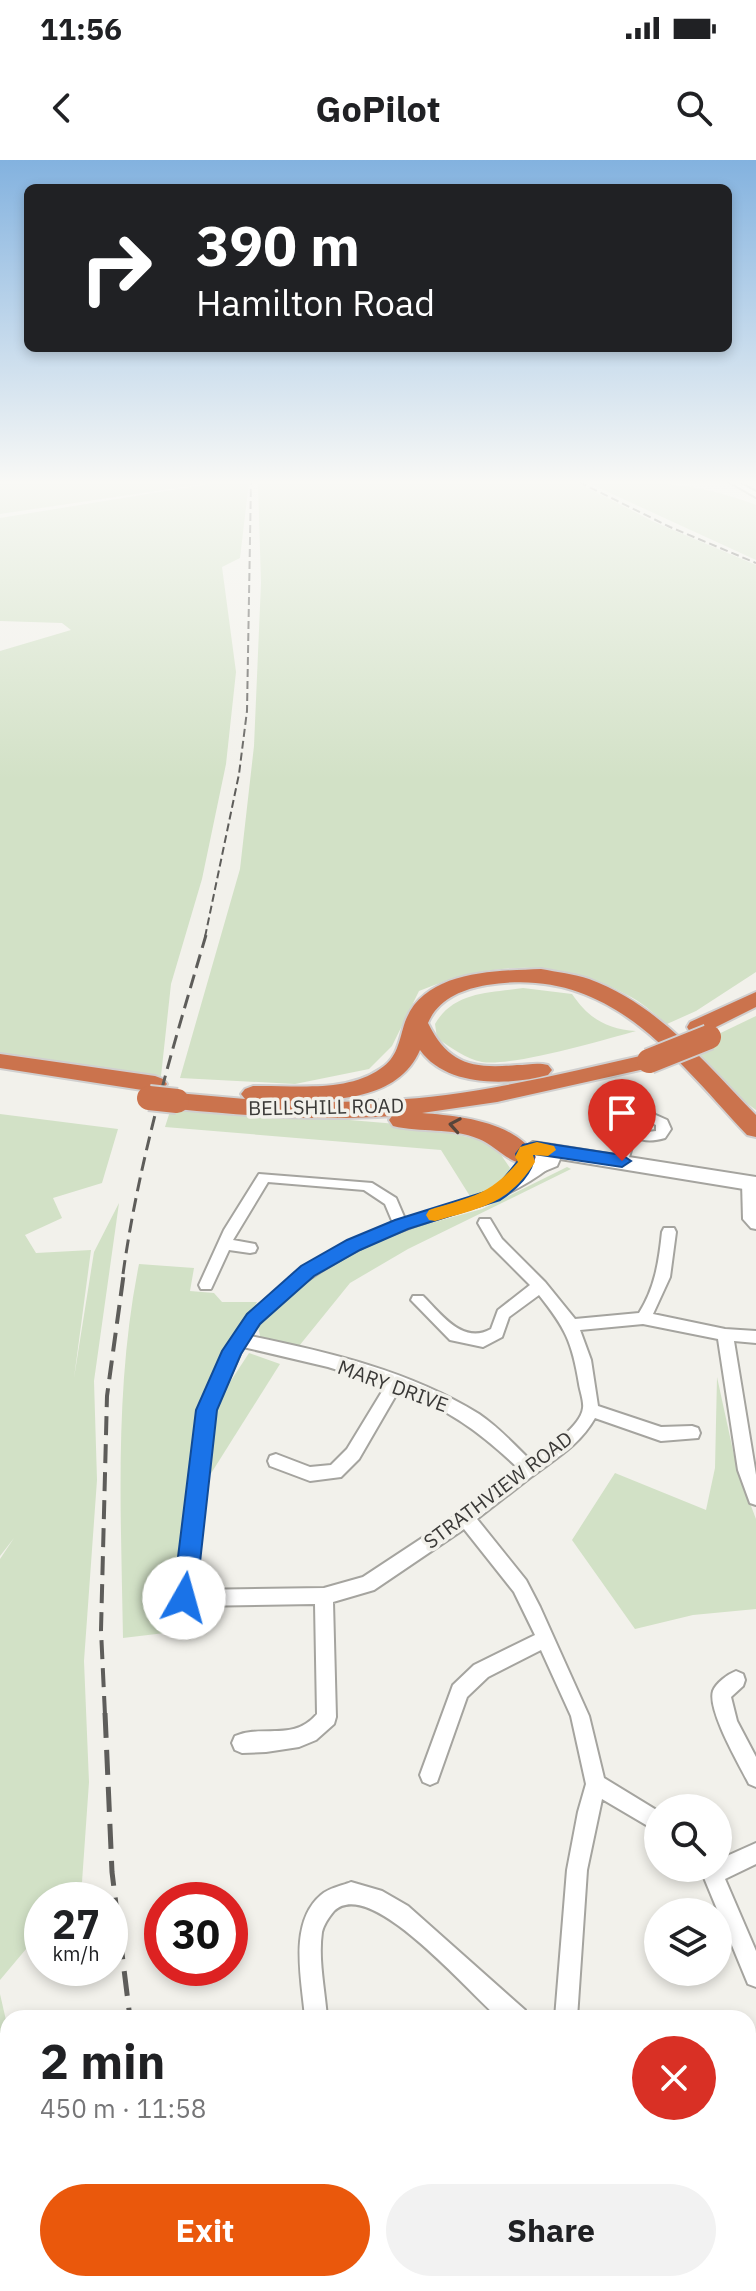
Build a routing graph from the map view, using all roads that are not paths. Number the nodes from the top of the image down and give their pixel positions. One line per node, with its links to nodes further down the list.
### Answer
1 (756, 999): 4 (highway)
2 (756, 1014): 4 (highway)
3 (416, 1021): 7 (highway); 10 (highway); 11 (highway)
4 (704, 1032): 5 (highway, bridge)
5 (645, 1055): 7 (highway, BELLSHILL ROAD); 10 (highway, BELLSHILL ROAD)
6 (0, 1061): 9 (highway, BELLSHILL ROAD)
7 (602, 1061): 10 (highway, BELLSHILL ROAD)
8 (0, 1075): 9 (highway, BELLSHILL ROAD)
9 (152, 1091): 10 (highway, BELLSHILL ROAD, bridge)
10 (244, 1101): 13 (highway, one-way to 10)
11 (751, 1122)
12 (634, 1130): 14 (street)
13 (537, 1159): 14 (main road); 18 (street)
14 (622, 1161): 15 (main road)
15 (752, 1183): 17 (street)
16 (485, 1223): 23 (street)
17 (756, 1224)
18 (401, 1225): 20 (street); 29 (street)
19 (669, 1232): 25 (street)
20 (226, 1244): 21 (street); 22 (street)
21 (250, 1248)
22 (206, 1285)
23 (540, 1286): 24 (street); 26 (street)
24 (418, 1300)
25 (643, 1318): 26 (street); 27 (street)
26 (571, 1325): 31 (street)
27 (725, 1335): 28 (street); 35 (street)
28 (756, 1337)
29 (238, 1340): 30 (street, MARY DRIVE); 39 (street)
30 (395, 1383): 33 (street); 34 (street, MARY DRIVE)
31 (591, 1410): 32 (street); 34 (street, STRATHVIEW ROAD)
32 (692, 1433)
33 (276, 1461)
34 (529, 1469): 37 (street, STRATHVIEW ROAD)
35 (751, 1469): 36 (street)
36 (756, 1498)
37 (466, 1518): 38 (street, STRATHVIEW ROAD); 41 (street)
38 (324, 1596): 39 (street, STRATHVIEW ROAD); 43 (street)
39 (184, 1598): 40 (street)
40 (181, 1628)
41 (544, 1639): 44 (street); 46 (street)
42 (736, 1680): 45 (street)
43 (242, 1743)
44 (430, 1775)
45 (756, 1777)
46 (596, 1784): 47 (street); 54 (street)
47 (644, 1813)
48 (756, 1853): 49 (street)
49 (732, 1862)
50 (717, 1882): 51 (street)
51 (756, 1976)
52 (316, 2010): 53 (street)
53 (499, 2010)
54 (567, 2010)

